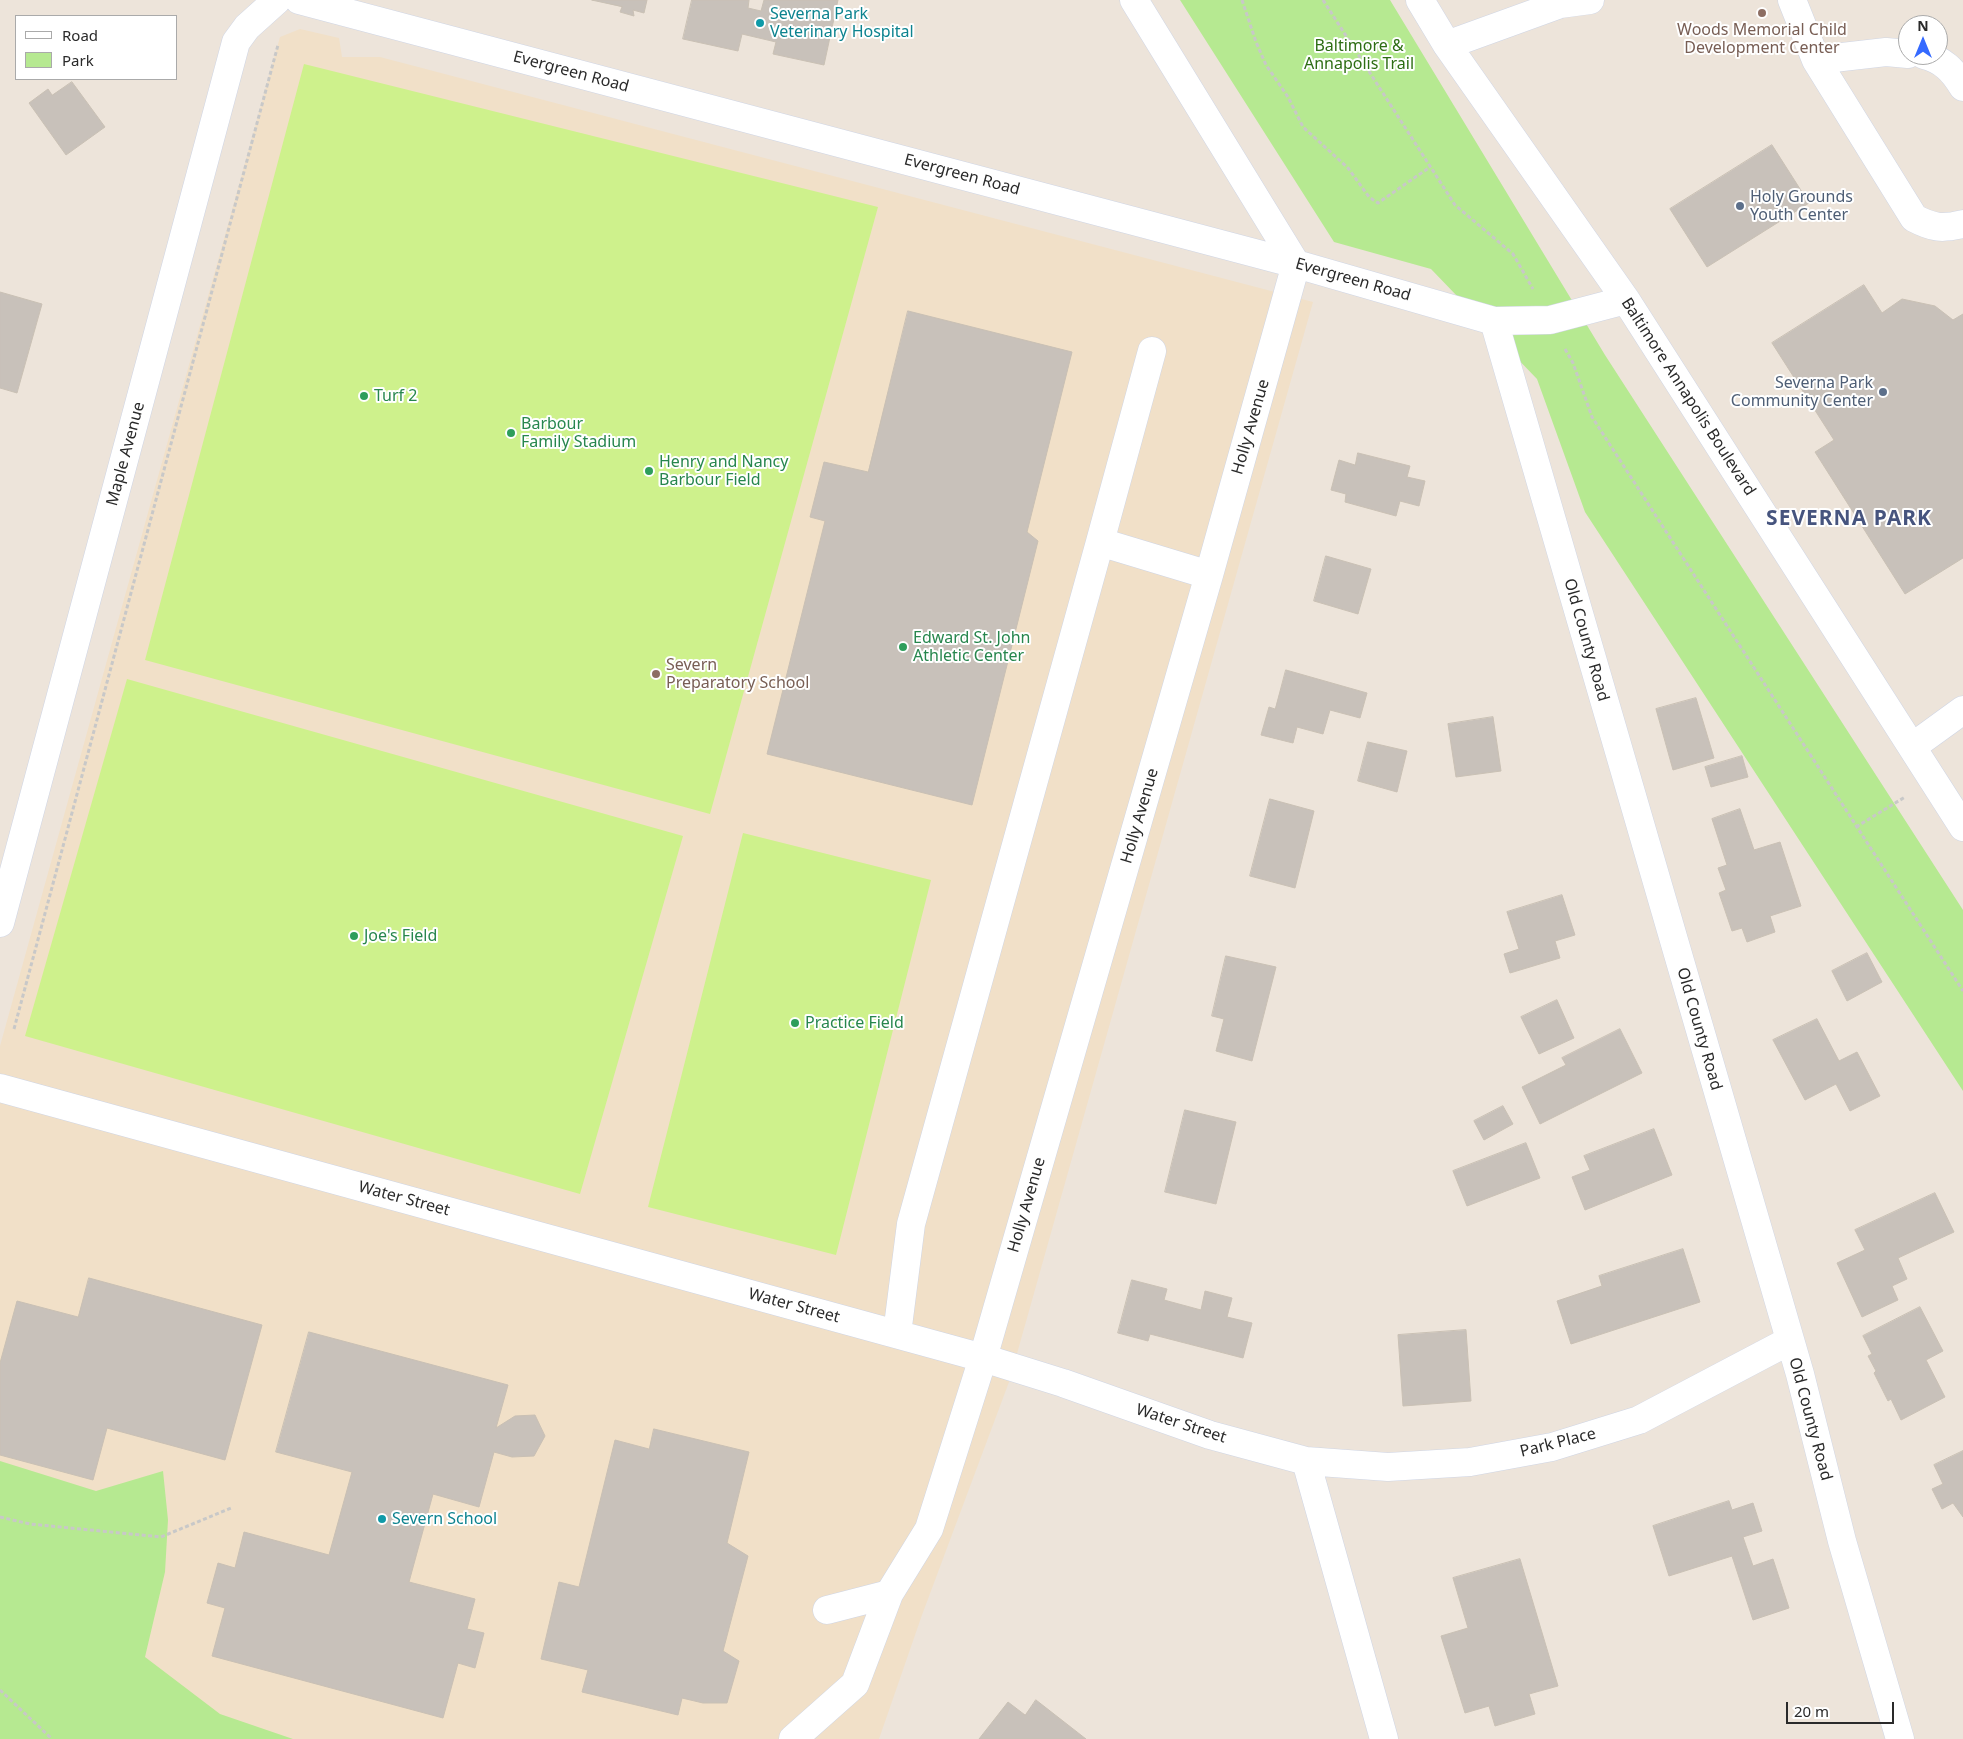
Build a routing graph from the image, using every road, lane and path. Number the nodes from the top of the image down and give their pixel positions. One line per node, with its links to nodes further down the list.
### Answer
1 (276, 0): 30 (street, Maple Avenue)
2 (299, 0): 17 (street, Evergreen Road)
3 (1134, 0): 17 (street)
4 (1242, 0): 15 (path)
5 (1324, 0): 15 (path)
6 (1420, 0): 10 (street, Baltimore Annapolis Boulevard)
7 (1590, 0): 10 (street)
8 (1792, 0): 12 (street)
9 (280, 37): 32 (path)
10 (1447, 45): 19 (street, Baltimore Annapolis Boulevard)
11 (1898, 53): 12 (street)
12 (1816, 60): 16 (street)
13 (1946, 65): 14 (street)
14 (1963, 87)
15 (1430, 167): 18 (path)
16 (1963, 224)
17 (1296, 264): 20 (street, Evergreen Road); 24 (street, Holly Avenue)
18 (1535, 292)
19 (1626, 300): 20 (street, Evergreen Road); 26 (street, Baltimore Annapolis Boulevard)
20 (1494, 321): 35 (street, Old County Road)
21 (1152, 351): 23 (street)
22 (1573, 363): 28 (path)
23 (1100, 542): 24 (street); 34 (street)
24 (1209, 575): 36 (street, Holly Avenue)
25 (1963, 710): 26 (street)
26 (1912, 747): 29 (street, Baltimore Annapolis Boulevard)
27 (1906, 797): 28 (path)
28 (1856, 827): 31 (path)
29 (1963, 827)
30 (0, 923)
31 (1963, 991)
32 (14, 1029)
33 (0, 1088): 34 (street, Water Street)
34 (897, 1334): 36 (street, Water Street)
35 (1789, 1341): 37 (street, Park Place); 46 (street, Old County Road)
36 (983, 1358): 37 (street, Water Street); 40 (street, Holly Avenue)
37 (1306, 1461): 45 (street)
38 (231, 1508): 39 (path)
39 (0, 1517)
40 (889, 1594): 41 (street); 44 (street, Holly Avenue)
41 (827, 1610)
42 (0, 1690): 43 (path)
43 (52, 1739)
44 (793, 1739)
45 (1384, 1739)
46 (1900, 1739)

